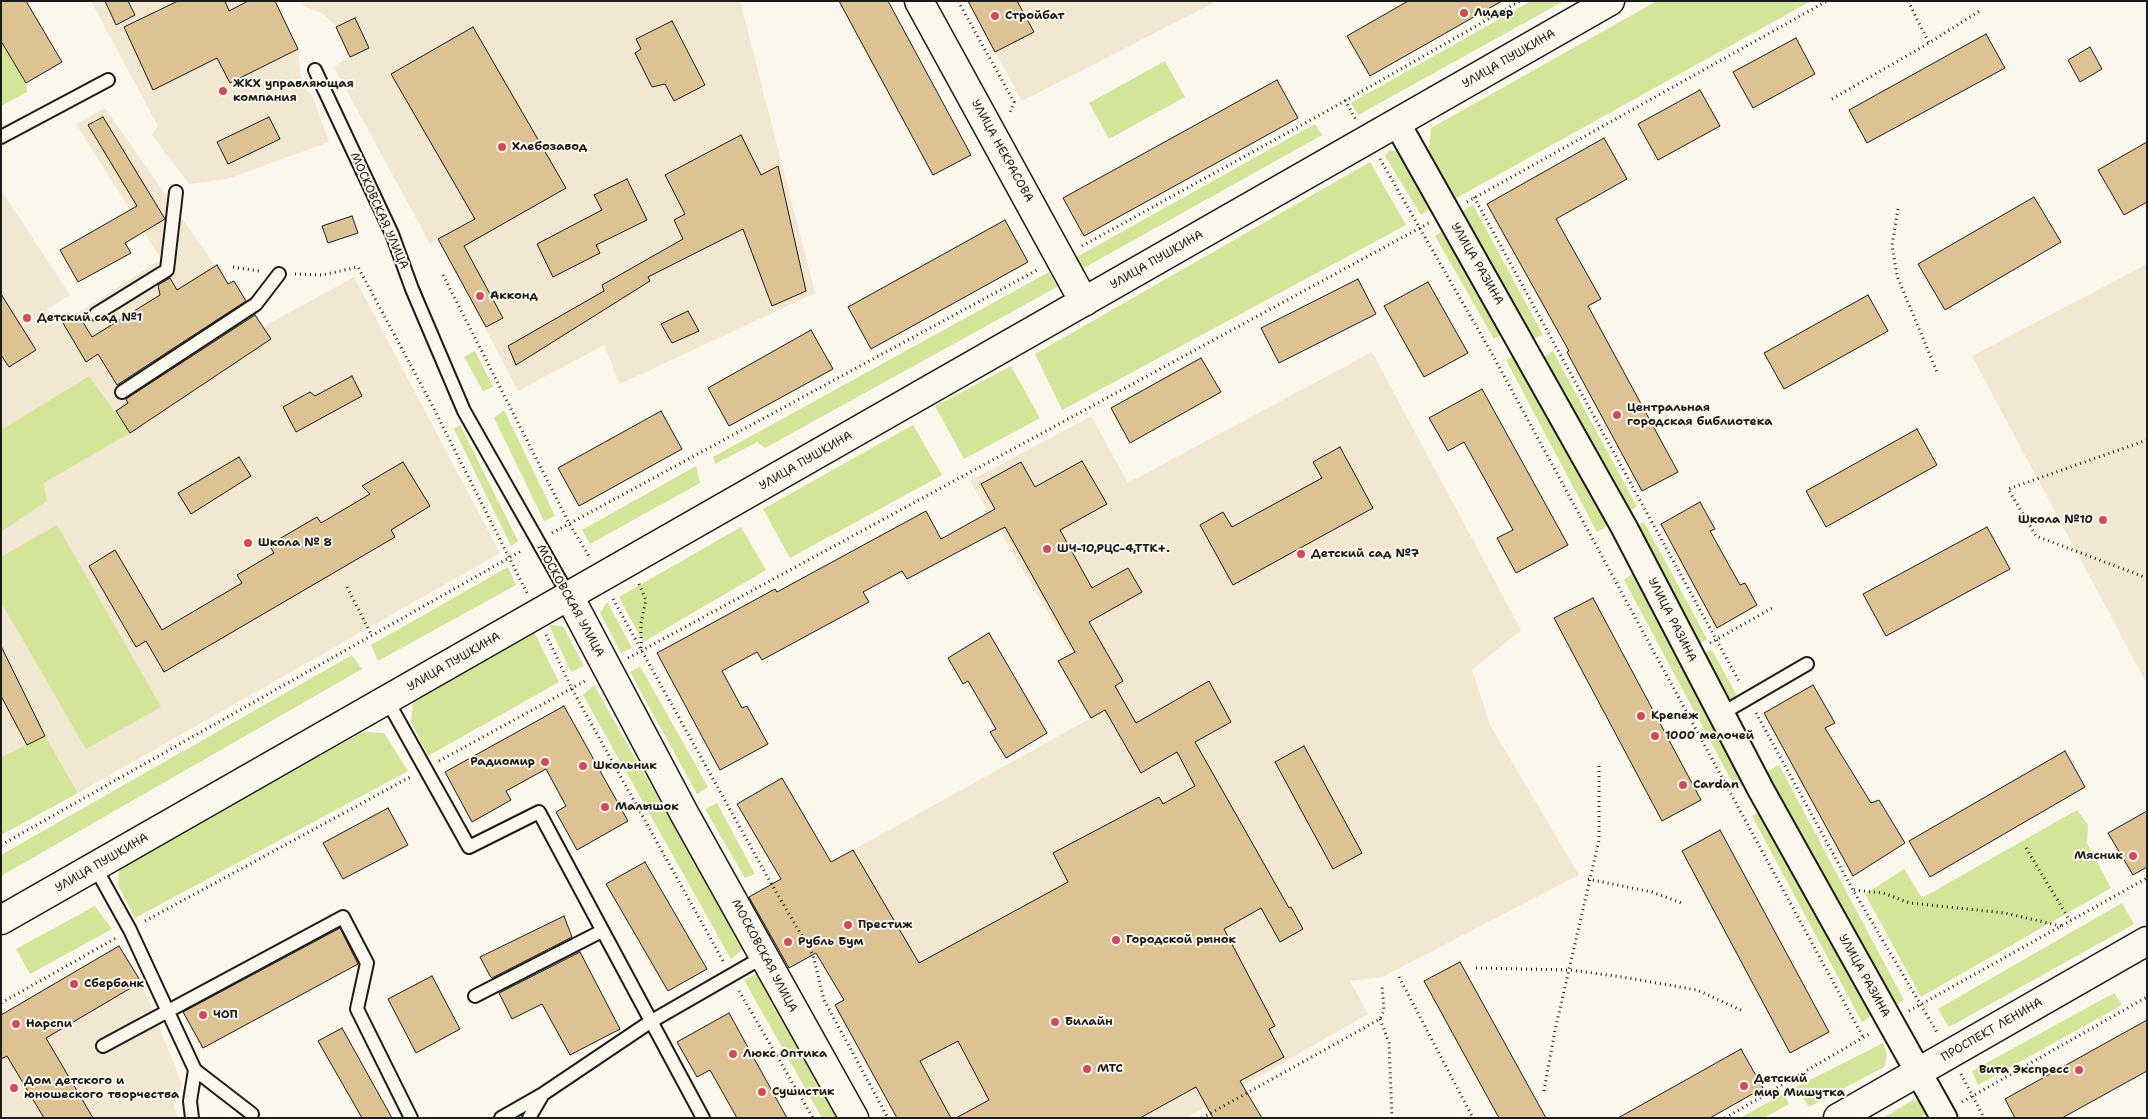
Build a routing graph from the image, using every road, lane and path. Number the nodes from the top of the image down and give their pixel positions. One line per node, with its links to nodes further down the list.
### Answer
1 (919, 1): 20 (main road, УЛИЦА НЕКРАСОВА)
2 (1520, 1): 11 (path)
3 (1610, 1): 12 (main road, УЛИЦА ПУШКИНА)
4 (1826, 1): 16 (path)
5 (1908, 1): 7 (path)
6 (1981, 10): 7 (path)
7 (1929, 42): 10 (path)
8 (315, 70): 30 (lane, МОСКОВСКАЯ УЛИЦА)
9 (108, 80): 13 (lane)
10 (1832, 98)
11 (1345, 100): 14 (path); 20 (path)
12 (1397, 123): 14 (main road, УЛИЦА ПУШКИНА); 18 (street, УЛИЦА РАЗИНА)
13 (1, 137)
14 (1368, 139): 19 (path); 24 (main road, УЛИЦА ПУШКИНА)
15 (176, 192): 25 (lane)
16 (1474, 197): 18 (path); 40 (path)
17 (1898, 209): 26 (path)
18 (1448, 214): 19 (path); 42 (street, УЛИЦА РАЗИНА)
19 (1421, 227): 41 (path); 79 (path)
20 (1060, 258): 24 (main road, УЛИЦА НЕКРАСОВА); 29 (path)
21 (358, 267): 31 (path)
22 (279, 274): 27 (lane)
23 (443, 275): 29 (path)
24 (1084, 302): 32 (main road, УЛИЦА ПУШКИНА)
25 (96, 314)
26 (1937, 372)
27 (122, 392)
28 (2147, 440): 34 (path)
29 (570, 525): 30 (path); 32 (path)
30 (537, 541): 31 (path); 36 (lane, МОСКОВСКАЯ УЛИЦА)
31 (510, 558): 38 (path); 39 (path)
32 (601, 577): 36 (main road, УЛИЦА ПУШКИНА); 41 (path)
33 (636, 577): 41 (path)
34 (2147, 578)
35 (346, 587): 39 (path)
36 (568, 596): 38 (main road, УЛИЦА ПУШКИНА); 44 (main road, МОСКОВСКАЯ УЛИЦА)
37 (1774, 607): 40 (path)
38 (537, 614): 45 (path); 47 (main road, УЛИЦА ПУШКИНА)
39 (372, 636): 51 (path)
40 (1716, 640): 42 (path); 46 (path)
41 (641, 651): 44 (path); 96 (path)
42 (1690, 655): 48 (street, УЛИЦА РАЗИНА)
43 (1807, 664): 46 (lane)
44 (607, 670): 45 (path); 64 (main road, МОСКОВСКАЯ УЛИЦА)
45 (572, 689): 50 (path); 67 (path)
46 (1749, 699): 48 (lane); 56 (path)
47 (387, 700): 50 (lane); 53 (main road, УЛИЦА ПУШКИНА)
48 (1721, 714): 78 (street, УЛИЦА РАЗИНА)
49 (1599, 762): 55 (path)
50 (425, 769): 61 (path); 62 (lane)
51 (1, 845)
52 (2026, 848): 59 (path)
53 (95, 866): 58 (main road, УЛИЦА ПУШКИНА); 61 (lane)
54 (2147, 878): 59 (path)
55 (1588, 879): 57 (path); 66 (path)
56 (1853, 890): 60 (path); 73 (path)
57 (1684, 904)
58 (1, 920)
59 (2070, 921): 60 (path)
60 (2061, 926): 73 (path)
61 (130, 930): 72 (path); 75 (lane)
62 (602, 931): 70 (lane); 77 (lane)
63 (2147, 941): 81 (main road, ПРОСПЕКТ ЛЕНИНА)
64 (763, 957): 67 (lane); 95 (main road, МОСКОВСКАЯ УЛИЦА)
65 (1476, 968): 66 (path)
66 (1570, 970): 74 (path); 84 (path)
67 (731, 976): 77 (lane); 94 (path)
68 (1399, 977): 99 (path)
69 (1382, 986): 76 (path)
70 (475, 996)
71 (2147, 997): 86 (path)
72 (1, 1004)
73 (1919, 1005): 78 (path); 81 (path)
74 (1743, 1011)
75 (167, 1012): 80 (lane); 82 (lane); 90 (lane)
76 (1380, 1019): 97 (path); 98 (path)
77 (650, 1022): 85 (lane); 93 (lane)
78 (1890, 1022): 79 (path); 83 (street, УЛИЦА РАЗИНА)
79 (1863, 1037): 100 (path)
80 (103, 1046)
81 (1951, 1054): 83 (main road, ПРОСПЕКТ ЛЕНИНА); 86 (path)
82 (195, 1070): 87 (lane); 89 (lane)
83 (1918, 1072): 88 (street, УЛИЦА РАЗИНА); 101 (main road, ПРОСПЕКТ ЛЕНИНА)
84 (1544, 1091)
85 (543, 1094): 91 (lane); 92 (lane)
86 (1973, 1096): 88 (path); 102 (path)
87 (252, 1114)
88 (1943, 1116)
89 (192, 1118)
90 (411, 1118)
91 (500, 1118)
92 (529, 1118)
93 (703, 1118)
94 (813, 1118)
95 (854, 1118)
96 (888, 1118)
97 (1202, 1118)
98 (1392, 1118)
99 (1473, 1118)
100 (1725, 1118)
101 (1838, 1118)
102 (1984, 1118)

